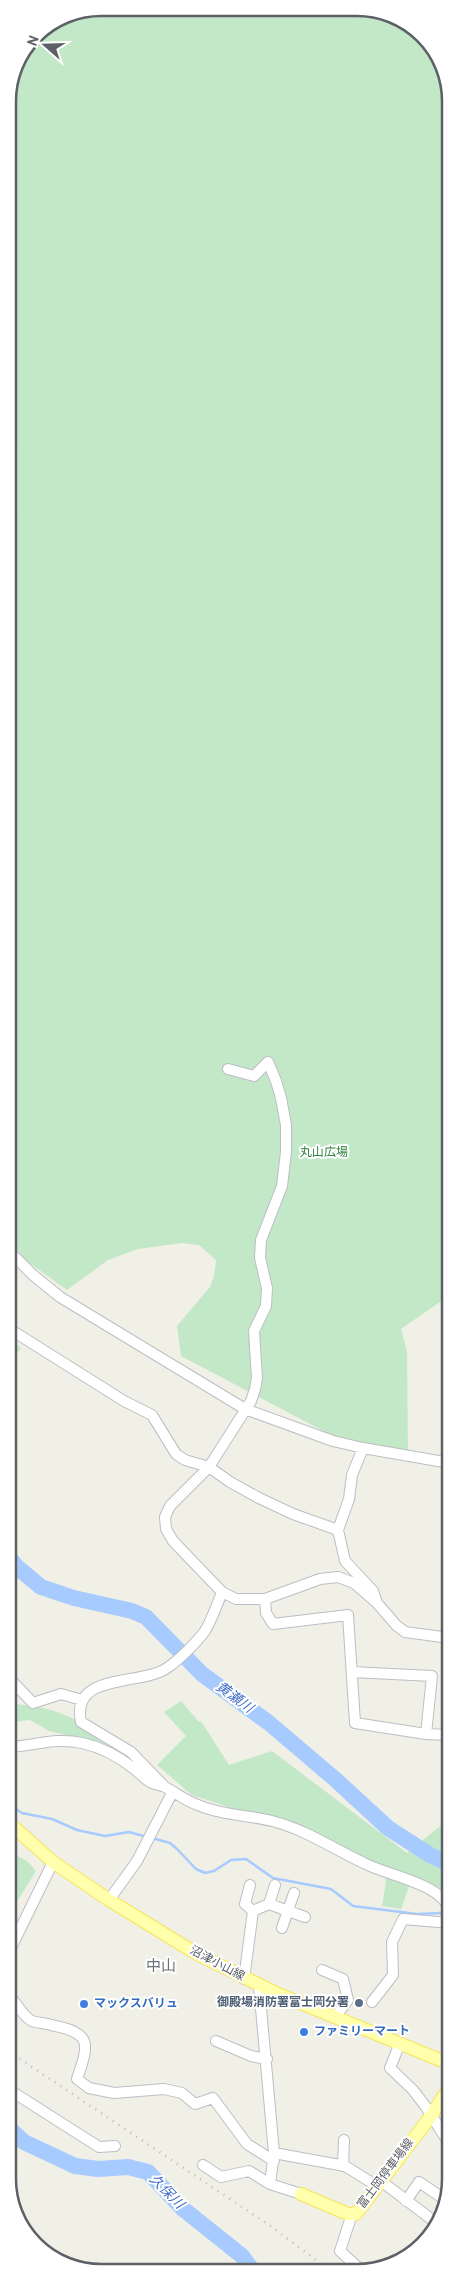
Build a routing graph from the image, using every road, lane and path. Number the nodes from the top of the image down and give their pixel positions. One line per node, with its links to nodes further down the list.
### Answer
1 (228, 1069): 4 (street)
2 (16, 1258): 4 (street)
3 (16, 1333): 7 (street)
4 (245, 1409): 5 (street); 7 (street)
5 (363, 1448): 6 (street); 8 (street)
6 (442, 1463)
7 (209, 1467): 8 (street); 9 (street)
8 (338, 1530): 11 (street)
9 (222, 1592): 10 (street); 15 (street)
10 (265, 1599): 11 (street); 13 (street)
11 (377, 1603): 12 (street)
12 (442, 1637)
13 (352, 1672): 16 (street); 16 (street)
14 (16, 1685): 15 (street)
15 (82, 1700): 19 (street)
16 (426, 1734): 17 (street)
17 (442, 1734)
18 (16, 1747): 19 (street)
19 (169, 1790): 25 (street); 26 (street)
20 (16, 1829): 21 (main road, 沼津小山線)
21 (52, 1862): 25 (main road, 沼津小山線); 33 (street)
22 (250, 1885): 29 (street)
23 (275, 1885): 27 (street)
24 (294, 1893): 28 (street)
25 (109, 1900): 35 (main road, 沼津小山線)
26 (442, 1900)
27 (268, 1904): 28 (street); 29 (street)
28 (288, 1910): 30 (street); 32 (street)
29 (253, 1911): 35 (street)
30 (305, 1917)
31 (442, 1922): 37 (street)
32 (282, 1928)
33 (16, 1937)
34 (322, 1970): 39 (street)
35 (244, 1978): 36 (main road, 沼津小山線)
36 (259, 1986): 39 (main road, 沼津小山線); 42 (street)
37 (372, 2002)
38 (16, 2004): 50 (street)
39 (335, 2017): 41 (main road, 沼津小山線)
40 (216, 2041): 42 (street)
41 (400, 2044): 43 (main road, 沼津小山線); 46 (street)
42 (267, 2059): 50 (street)
43 (442, 2061)
44 (16, 2095): 49 (street)
45 (442, 2099): 46 (main road, 富士岡停車場線)
46 (431, 2116): 47 (street); 54 (main road, 富士岡停車場線)
47 (442, 2133)
48 (344, 2140): 52 (street)
49 (115, 2146)
50 (274, 2157): 52 (street); 53 (street)
51 (203, 2164): 53 (street)
52 (343, 2166): 54 (street)
53 (270, 2184): 55 (street)
54 (379, 2184): 57 (street); 58 (main road, 富士岡停車場線)
55 (301, 2194): 58 (main road, 富士岡停車場線)
56 (440, 2196): 57 (street)
57 (406, 2201): 59 (street)
58 (352, 2214): 60 (street)
59 (431, 2219)
60 (354, 2264)

